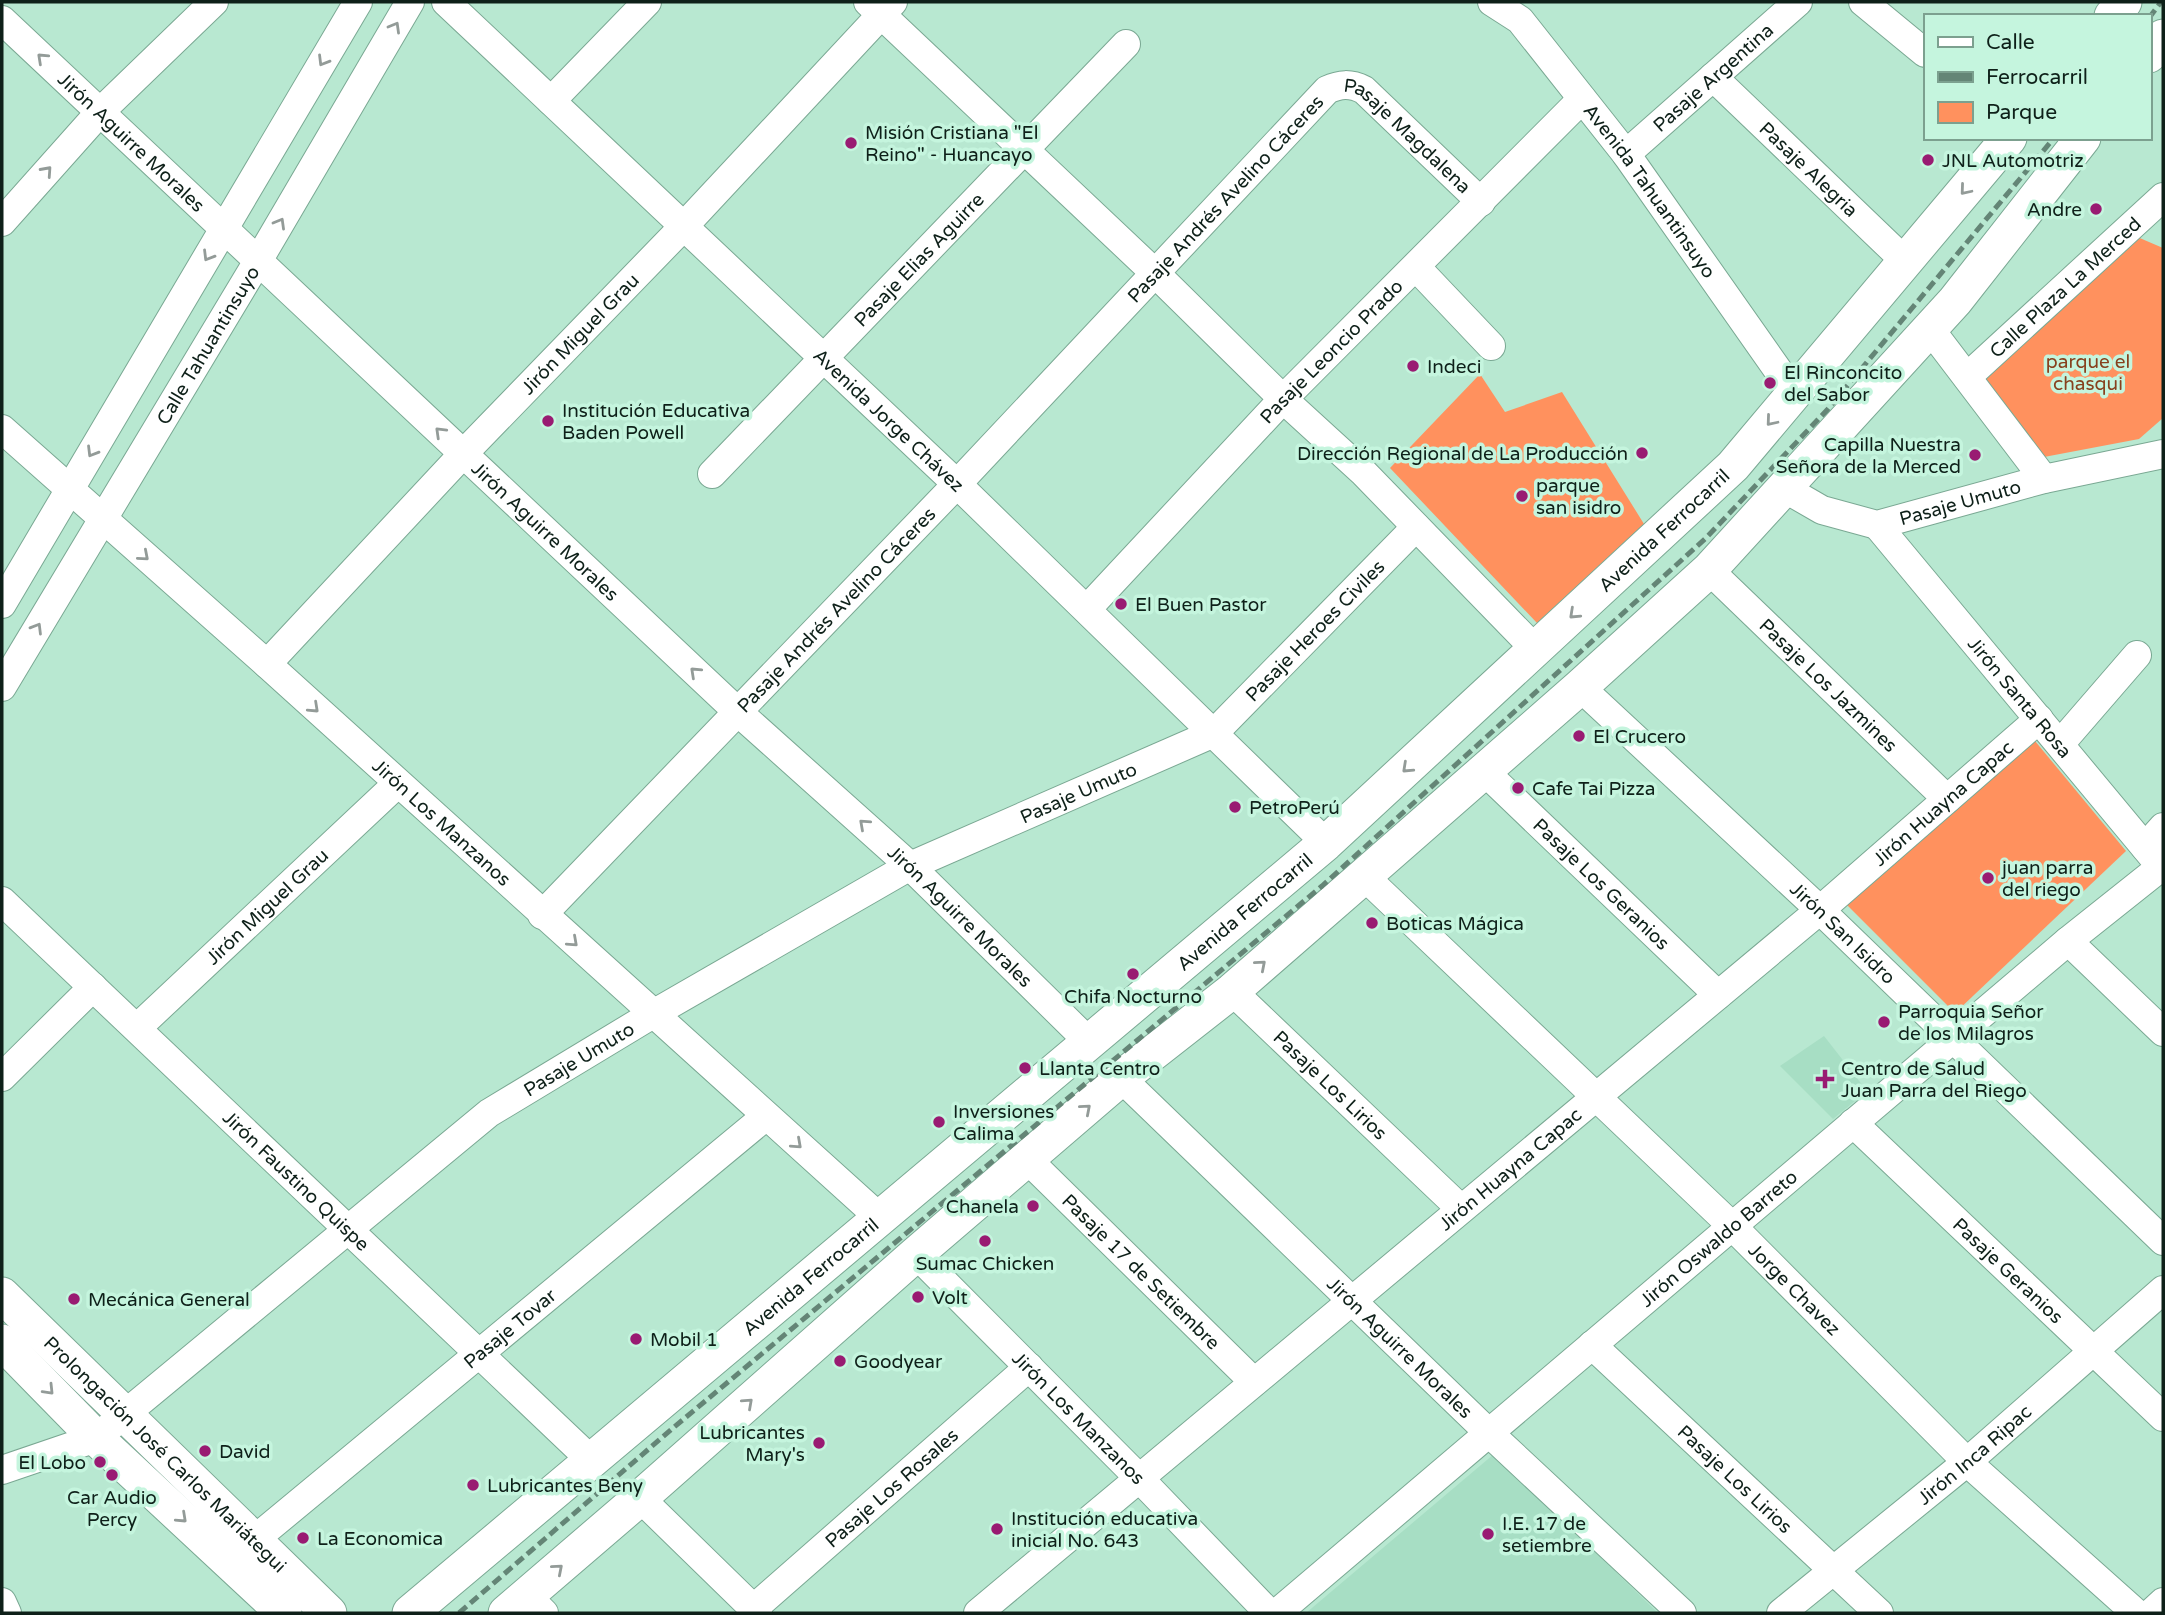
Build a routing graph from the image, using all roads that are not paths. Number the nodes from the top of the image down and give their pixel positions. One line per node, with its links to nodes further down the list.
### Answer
1 (214, 2): 19 (street)
2 (358, 2): 28 (street, one-way to 28)
3 (410, 2): 29 (street, Calle Tahuantinsuyo, one-way to 3)
4 (446, 2): 18 (street, Avenida Jorge Chávez)
5 (647, 2): 18 (street)
6 (1492, 2): 17 (street, Avenida Tahuantinsuyo)
7 (1798, 2): 15 (street, Pasaje Argentina)
8 (1863, 2): 13 (street)
9 (880, 6): 22 (street); 27 (street, Jirón Miguel Grau)
10 (2, 20): 19 (street, Jirón Aguirre Morales, one-way to 10)
11 (2163, 37): 14 (main road)
12 (1126, 44): 22 (street, Pasaje Elias Aguirre)
13 (1924, 52)
14 (2151, 52)
15 (1713, 77): 23 (street, Pasaje Argentina); 30 (street, Pasaje Alegria)
16 (1327, 90): 25 (street, Pasaje Magdalena); 32 (street, Pasaje Andrés Avelino Cáceres)
17 (1582, 99): 23 (street, Avenida Tahuantinsuyo); 25 (street, Pasaje Leoncio Prado)
18 (551, 101): 27 (street, Avenida Jorge Chávez)
19 (100, 112): 26 (street, one-way to 19); 28 (street, Jirón Aguirre Morales)
20 (2007, 140): 30 (main road, Avenida Ferrocarril, one-way to 30)
21 (2081, 140): 33 (main road)
22 (1025, 149): 32 (street); 35 (street, Pasaje Elias Aguirre)
23 (1626, 155): 37 (street, Avenida Tahuantinsuyo)
24 (2163, 197): 36 (street, Calle Plaza La Merced)
25 (1481, 202): 31 (street, Pasaje Leoncio Prado)
26 (2, 222)
27 (684, 226): 35 (street, Avenida Jorge Chávez); 41 (street, Jirón Miguel Grau)
28 (224, 229): 29 (street, Jirón Aguirre Morales); 46 (street, one-way to 46)
29 (258, 261): 41 (street, Jirón Aguirre Morales, one-way to 29); 47 (street, Calle Tahuantinsuyo)
30 (1905, 261): 37 (main road, Avenida Ferrocarril)
31 (1416, 267): 34 (street); 38 (street, Pasaje Leoncio Prado)
32 (1156, 274): 38 (street); 44 (street, Pasaje Andrés Avelino Cáceres)
33 (1930, 329): 36 (street); 45 (main road)
34 (1491, 346)
35 (824, 358): 42 (street, Pasaje Elias Aguirre); 44 (street, Avenida Jorge Chávez)
36 (1966, 377): 43 (street)
37 (1794, 393): 53 (main road, Avenida Ferrocarril, one-way to 53)
38 (1283, 399): 49 (street); 52 (street, Pasaje Leoncio Prado)
39 (2, 429): 46 (street, Jirón Los Manzanos)
40 (2156, 450): 43 (street, Pasaje Umuto)
41 (463, 454): 55 (street, Jirón Miguel Grau); 58 (street, Jirón Aguirre Morales, one-way to 41)
42 (712, 474)
43 (2044, 479): 48 (street, Pasaje Umuto)
44 (957, 484): 52 (street, Avenida Jorge Chávez); 58 (street, Pasaje Andrés Avelino Cáceres)
45 (1784, 488): 48 (street, Pasaje Umuto); 50 (main road)
46 (70, 490): 47 (street, Jirón Los Manzanos); 51 (street)
47 (102, 520): 55 (street, Jirón Los Manzanos, one-way to 55); 56 (street, Calle Tahuantinsuyo, one-way to 47)
48 (1878, 525): 59 (street, Jirón Santa Rosa)
49 (1416, 527): 53 (street); 60 (street, Pasaje Heroes Civiles)
50 (1709, 570): 57 (main road); 64 (street, Pasaje Los Jazmines)
51 (2, 604)
52 (1087, 609): 60 (street, Avenida Jorge Chávez)
53 (1535, 649): 65 (main road, Avenida Ferrocarril, one-way to 65)
54 (2137, 655): 61 (street)
55 (267, 664): 63 (street, Jirón Los Manzanos, one-way to 63)
56 (2, 687)
57 (1580, 687): 62 (main road); 70 (street, Jirón San Isidro)
58 (738, 712): 67 (street, Jirón Aguirre Morales, one-way to 58); 71 (street, Pasaje Andrés Avelino Cáceres)
59 (2039, 719): 61 (street, Jirón Santa Rosa); 64 (street, Jirón Huayna Capac)
60 (1214, 733): 65 (street, Avenida Jorge Chávez); 67 (street, Pasaje Umuto)
61 (2060, 744): 66 (street, Jirón Santa Rosa)
62 (1484, 771): 68 (main road); 75 (street, Pasaje Los Geranios)
63 (397, 784): 71 (street, Jirón Los Manzanos); 77 (street, Jirón Miguel Grau)
64 (1947, 799): 70 (street, Jirón Huayna Capac)
65 (1326, 843): 80 (main road, Avenida Ferrocarril)
66 (2158, 852): 72 (street, Jirón Oswaldo Barreto)
67 (911, 866): 76 (street, Pasaje Umuto); 80 (street, Jirón Aguirre Morales)
68 (1364, 876): 74 (main road, one-way to 68); 83 (street, Jorge Chavez)
69 (2, 901): 73 (street, Jirón Faustino Quispe)
70 (1820, 910): 75 (street, Jirón Huayna Capac); 79 (street, Jirón San Isidro)
71 (542, 915): 76 (street, Jirón Los Manzanos, one-way to 76)
72 (2068, 941): 78 (street); 79 (street, Jirón Oswaldo Barreto)
73 (93, 987): 77 (street, Jirón Faustino Quispe); 81 (street)
74 (1232, 990): 82 (main road); 87 (street, Pasaje Los Lirios)
75 (1718, 995): 83 (street, Jirón Huayna Capac)
76 (653, 1014): 84 (street, Jirón Los Manzanos); 90 (street, Pasaje Umuto)
77 (136, 1028): 90 (street, Jirón Faustino Quispe)
78 (2163, 1032)
79 (1953, 1038): 85 (street, Jirón Oswaldo Barreto); 91 (street, Jirón San Isidro)
80 (1089, 1042): 88 (main road, Avenida Ferrocarril)
81 (2, 1077)
82 (1121, 1078): 86 (main road, one-way to 82); 95 (street, Jirón Aguirre Morales)
83 (1596, 1097): 87 (street, Jirón Huayna Capac); 89 (street, Jorge Chavez)
84 (766, 1116): 88 (street, Jirón Los Manzanos, one-way to 88); 99 (street, Pasaje Tovar)
85 (1853, 1124): 89 (street, Jirón Oswaldo Barreto); 98 (street, Pasaje Geranios)
86 (1028, 1160): 92 (main road); 101 (street, Pasaje 17 de Setiembre)
87 (1461, 1209): 95 (street, Jirón Huayna Capac)
88 (880, 1218): 106 (main road, Avenida Ferrocarril)
89 (1732, 1226): 97 (street, Jirón Oswaldo Barreto); 107 (street, Jorge Chavez)
90 (348, 1229): 99 (street, Jirón Faustino Quispe); 102 (street, Pasaje Umuto)
91 (2163, 1241)
92 (916, 1254): 100 (street, Jirón Los Manzanos); 110 (main road, one-way to 92)
93 (2163, 1290): 98 (street, Jirón Inca Ripac)
94 (2, 1295): 102 (main road, Prolongación José Carlos Mariátegui)
95 (1352, 1301): 101 (street, Jirón Huayna Capac); 104 (street, Jirón Aguirre Morales)
96 (2, 1342): 105 (main road, Prolongación José Carlos Mariátegui, one-way to 105)
97 (1592, 1345): 104 (street, Jirón Oswaldo Barreto); 112 (street, Pasaje Los Lirios)
98 (2093, 1350): 103 (street, Pasaje Geranios); 107 (street, Jirón Inca Ripac)
99 (479, 1353): 106 (street, Jirón Faustino Quispe); 111 (street, Pasaje Tovar)
100 (1029, 1367): 109 (street, Jirón Los Manzanos); 116 (street, Pasaje Los Rosales)
101 (1254, 1382): 109 (street, Jirón Huayna Capac)
102 (124, 1413): 105 (street, Pasaje Umuto); 111 (main road, Prolongación José Carlos Mariátegui)
103 (2163, 1417)
104 (1489, 1433): 123 (street, Jirón Oswaldo Barreto); 124 (street, Jirón Aguirre Morales)
105 (96, 1438): 108 (street, Pasaje Umuto); 118 (main road, Prolongación José Carlos Mariátegui, one-way to 118)
106 (592, 1461): 120 (main road, Avenida Ferrocarril)
107 (1967, 1462): 112 (street, Jirón Inca Ripac); 127 (street, Jorge Chavez)
108 (2, 1470)
109 (1139, 1478): 121 (street, Jirón Huayna Capac); 122 (street, Jirón Los Manzanos)
110 (640, 1498): 115 (main road, one-way to 110); 116 (street)
111 (254, 1540): 119 (main road, Prolongación José Carlos Mariátegui)
112 (1832, 1570): 125 (street, Jirón Inca Ripac); 126 (street, Pasaje Los Lirios)
113 (2, 1602): 117 (street)
114 (2163, 1602): 128 (street)
115 (526, 1607)
116 (755, 1611)
117 (8, 1613)
118 (284, 1613)
119 (328, 1613)
120 (410, 1613)
121 (978, 1613)
122 (1269, 1613)
123 (1277, 1613)
124 (1682, 1613)
125 (1781, 1613)
126 (1879, 1613)
127 (2136, 1613)
128 (2151, 1613)

